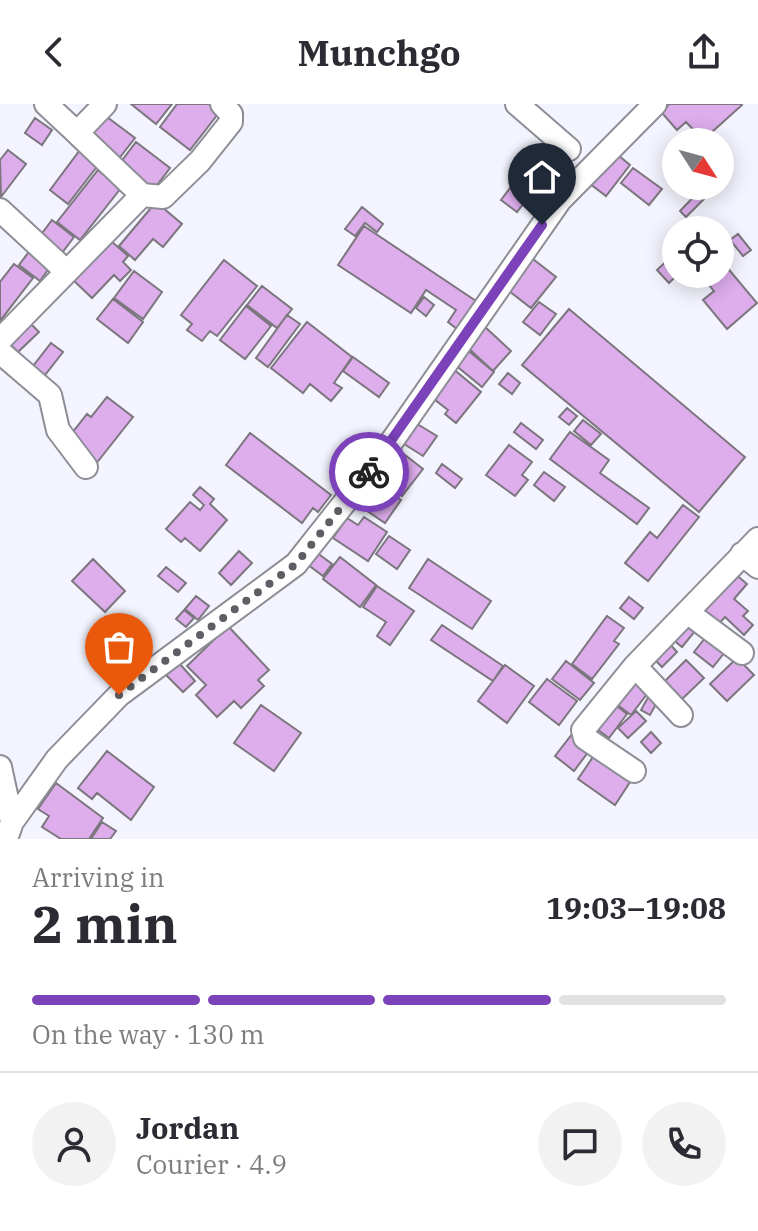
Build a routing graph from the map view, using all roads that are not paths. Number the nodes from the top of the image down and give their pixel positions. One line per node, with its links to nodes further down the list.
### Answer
1 (46, 104): 6 (street)
2 (105, 104): 6 (street)
3 (222, 104): 8 (street)
4 (517, 104): 7 (street)
5 (655, 104): 21 (street)
6 (77, 133): 8 (street)
7 (569, 149)
8 (142, 195): 10 (street)
9 (0, 210): 10 (street)
10 (66, 271): 11 (street)
11 (0, 340)
12 (0, 352): 13 (street)
13 (86, 467)
14 (753, 553): 15 (street)
15 (687, 612): 16 (street); 17 (street)
16 (742, 653)
17 (635, 666): 18 (street); 20 (street)
18 (681, 715)
19 (0, 767): 21 (street)
20 (634, 771)
21 (9, 831)

